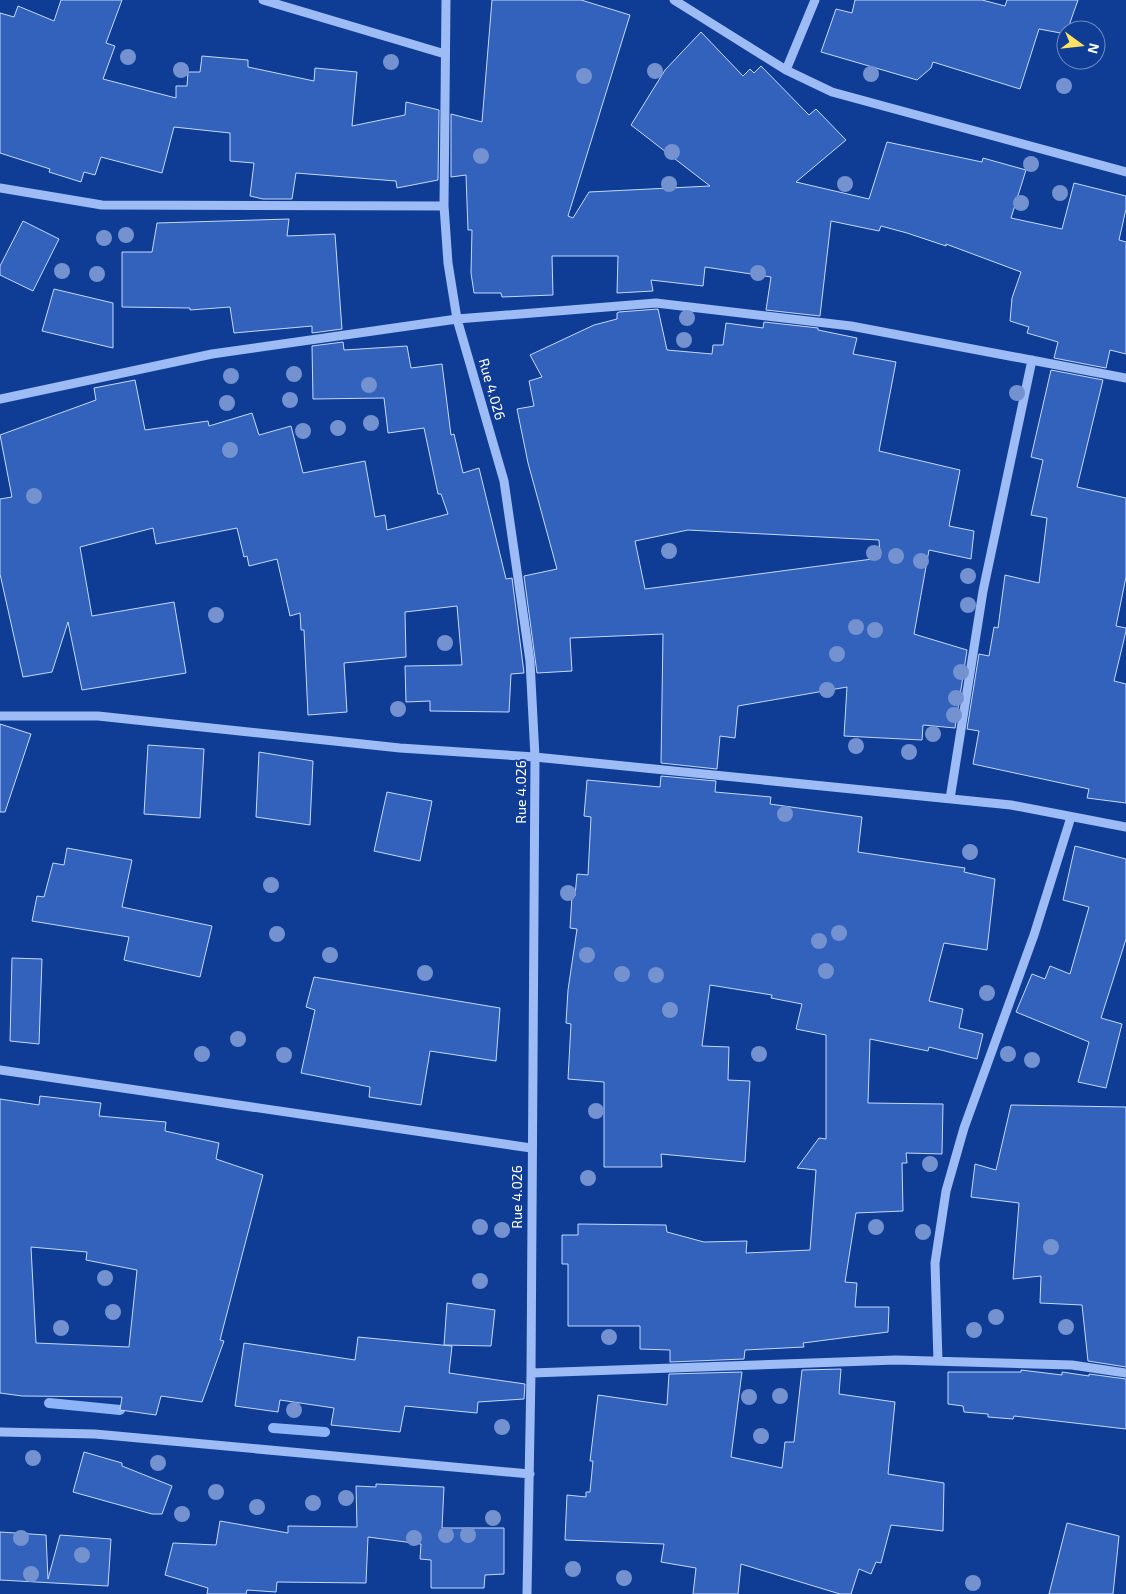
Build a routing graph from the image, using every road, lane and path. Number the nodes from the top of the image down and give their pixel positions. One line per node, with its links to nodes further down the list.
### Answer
1 (263, 0): 5 (street)
2 (446, 0): 5 (street, Rue 4.026)
3 (674, 0): 6 (street)
4 (815, 0): 6 (street)
5 (445, 54): 9 (street, Rue 4.026)
6 (786, 70): 7 (street)
7 (1126, 172)
8 (0, 188): 9 (street)
9 (444, 206): 10 (street, Rue 4.026)
10 (457, 319): 11 (street); 13 (street); 15 (street, Rue 4.026)
11 (1032, 360): 12 (street); 16 (street)
12 (1126, 378)
13 (0, 400)
14 (0, 716): 15 (street)
15 (535, 756): 16 (street); 20 (street, Rue 4.026)
16 (950, 799): 17 (street)
17 (1072, 817): 18 (street); 21 (street)
18 (1126, 828)
19 (0, 1070): 20 (street)
20 (531, 1148): 22 (street, Rue 4.026)
21 (938, 1361): 22 (street); 23 (street)
22 (531, 1373): 25 (street, Rue 4.026)
23 (1126, 1373)
24 (0, 1432): 25 (street)
25 (530, 1474): 26 (street, Rue 4.026)
26 (527, 1594)

